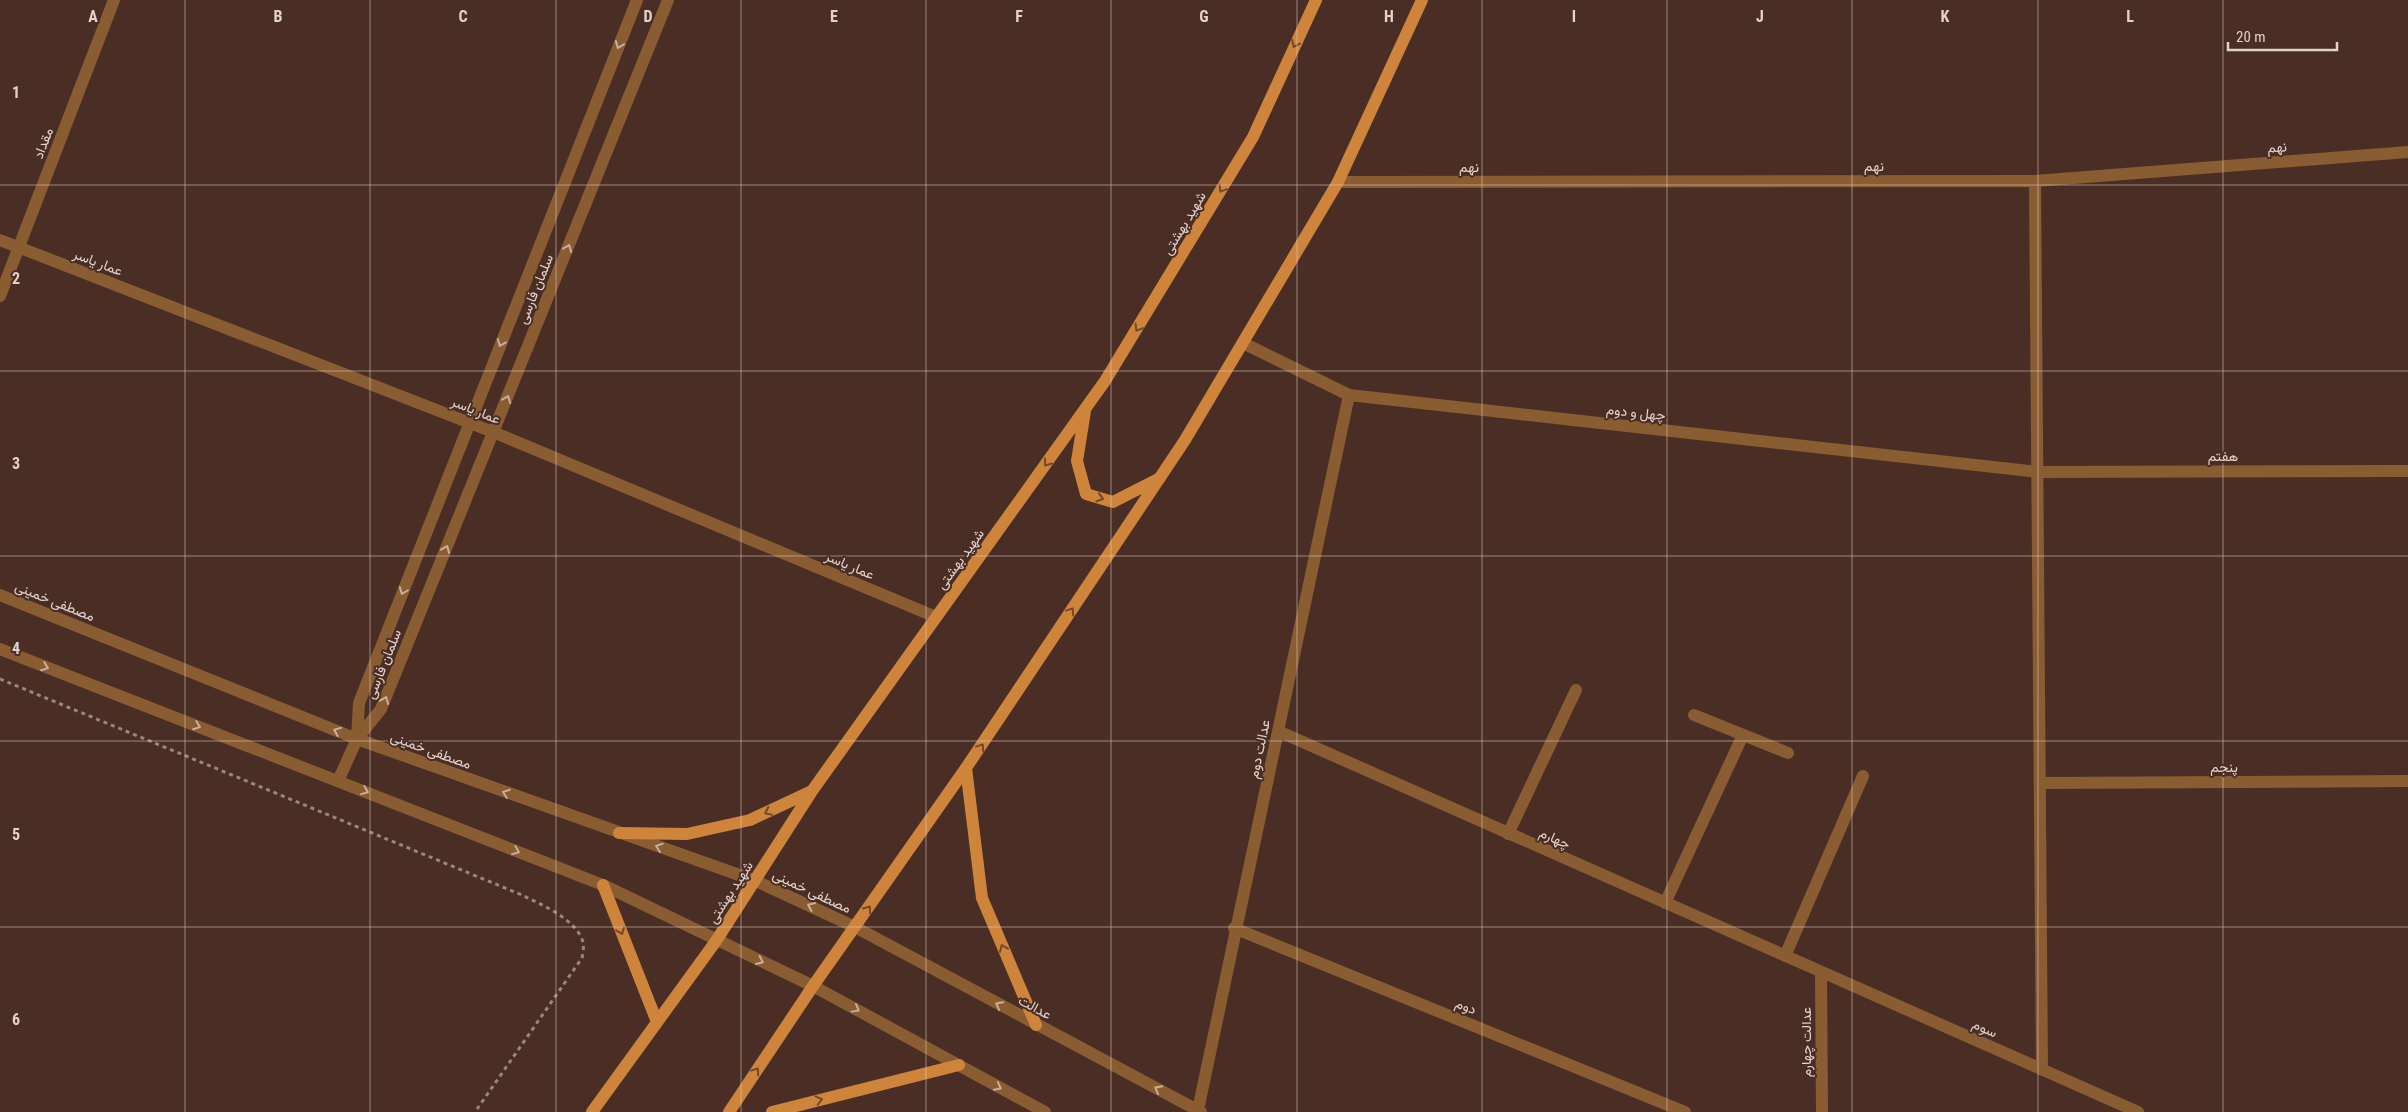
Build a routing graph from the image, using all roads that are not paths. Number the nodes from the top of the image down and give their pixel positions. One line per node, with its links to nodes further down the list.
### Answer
1 (114, 0): 10 (street, مقداد)
2 (637, 0): 15 (street, سلمان فارسی, one-way to 15)
3 (668, 0): 16 (street, سلمان فارسی, one-way to 3)
4 (1316, 0): 14 (main road, شهید بهشتی, one-way to 14)
5 (1422, 0): 8 (main road)
6 (2408, 152): 7 (street, نهم)
7 (2035, 181): 8 (street, نهم); 18 (street)
8 (1338, 182): 12 (main road)
9 (0, 240): 10 (street, عمار یاسر)
10 (19, 247): 11 (street, مقداد); 15 (street, عمار یاسر)
11 (0, 296)
12 (1243, 343): 13 (street, چهل و دوم); 19 (main road)
13 (1349, 395): 18 (street, چهل و دوم); 25 (street, عدالت دوم)
14 (1086, 409): 19 (main road, one-way to 19); 21 (main road, شهید بهشتی, one-way to 21)
15 (469, 423): 16 (street, عمار یاسر); 27 (street, سلمان فارسی, one-way to 27)
16 (493, 432): 21 (street, عمار یاسر); 27 (street, سلمان فارسی, one-way to 16)
17 (2408, 471): 18 (street, هفتم)
18 (2038, 472): 33 (street)
19 (1160, 477): 29 (main road, one-way to 19)
20 (0, 595): 27 (street, مصطفی خمینی, one-way to 20)
21 (936, 617): 34 (main road, شهید بهشتی)
22 (0, 649): 31 (street, one-way to 31)
23 (1576, 690): 36 (street)
24 (1694, 715): 26 (street)
25 (1278, 731): 36 (street, چهارم); 41 (street, عدالت دوم)
26 (1743, 735): 28 (street); 39 (street)
27 (357, 739): 31 (street); 35 (street, مصطفی خمینی, one-way to 27)
28 (1788, 753)
29 (966, 768): 40 (main road, one-way to 29); 47 (main road, one-way to 29)
30 (1863, 776): 43 (street)
31 (338, 781): 38 (street, one-way to 38)
32 (2408, 781): 33 (street, پنجم)
33 (2041, 783): 49 (street)
34 (812, 791): 35 (main road, one-way to 35); 37 (main road, شهید بهشتی)
35 (619, 833): 37 (street, مصطفی خمینی, one-way to 35)
36 (1508, 834): 39 (street, چهارم)
37 (756, 881): 40 (street, مصطفی خمینی, one-way to 37); 42 (main road, شهید بهشتی)
38 (603, 885): 42 (street); 46 (main road, one-way to 46)
39 (1665, 903): 43 (street, چهارم)
40 (855, 927): 45 (main road); 47 (street, عدالت, one-way to 40)
41 (1234, 928): 50 (street, عدالت دوم); 55 (street, دوم)
42 (716, 940): 45 (street, one-way to 45); 46 (main road, شهید بهشتی)
43 (1785, 956): 44 (street, چهارم)
44 (1820, 972): 49 (street, سوم); 56 (street, عدالت چهارم)
45 (813, 986): 48 (street, one-way to 48); 52 (main road, one-way to 45)
46 (657, 1022): 51 (main road, شهید بهشتی)
47 (1036, 1025): 50 (street, عدالت, one-way to 47)
48 (959, 1066): 53 (main road, one-way to 48); 54 (street, one-way to 54)
49 (2042, 1070): 57 (street, سوم)
50 (1200, 1111)
51 (592, 1112)
52 (729, 1112)
53 (772, 1112)
54 (1045, 1112)
55 (1686, 1112)
56 (1822, 1112)
57 (2138, 1112)

